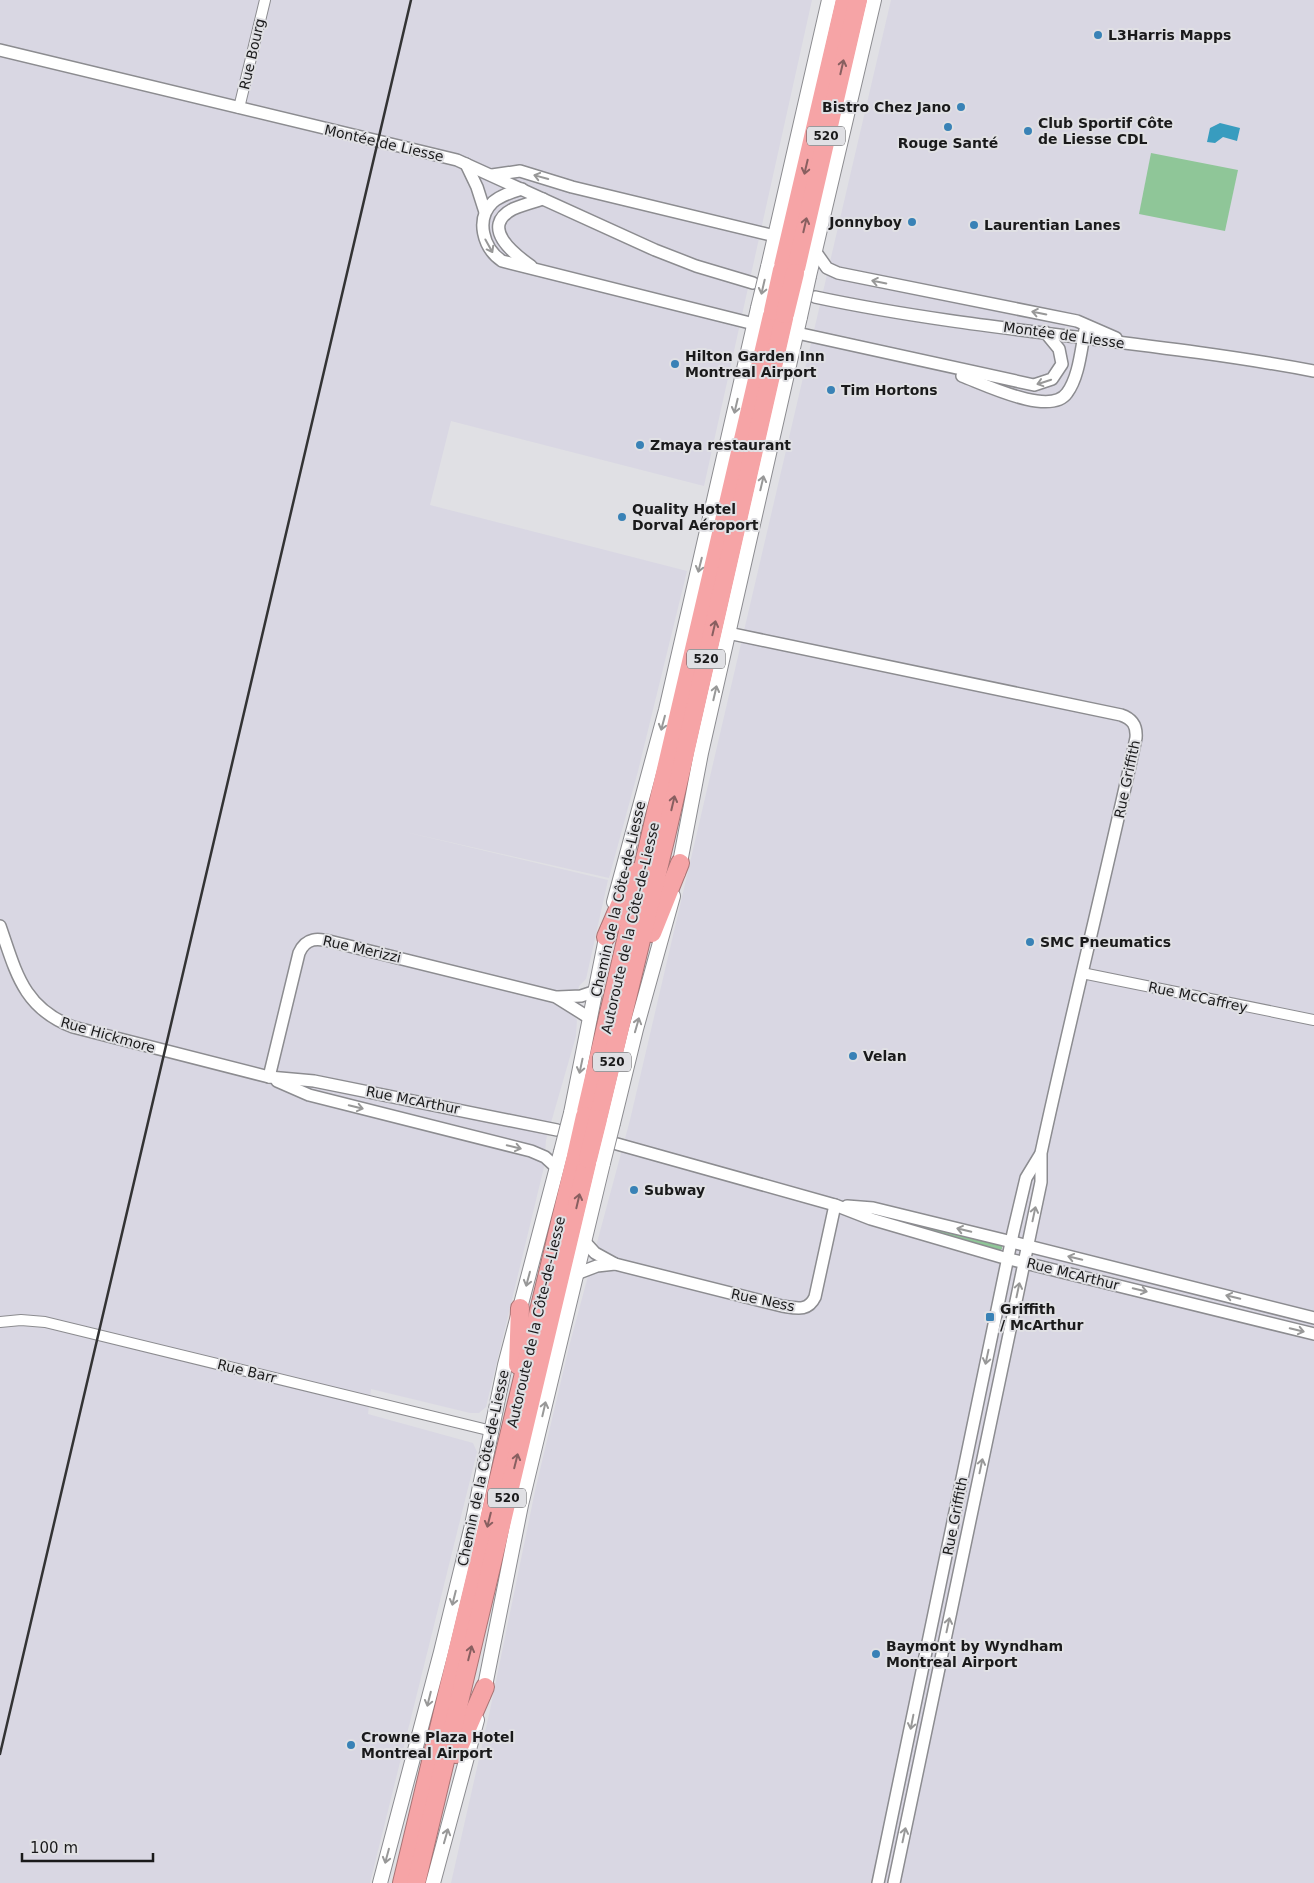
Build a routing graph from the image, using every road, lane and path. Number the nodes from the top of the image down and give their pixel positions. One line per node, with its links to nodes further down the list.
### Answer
1 (265, 0): 7 (street, Rue Bourg)
2 (829, 0): 13 (main road, Chemin de la Côte-de-Liesse)
3 (845, 0): 16 (highway, Autoroute de la Côte-de-Liesse / 520, one-way to 16)
4 (858, 0): 16 (highway, Autoroute de la Côte-de-Liesse / 520, one-way to 4)
5 (874, 0): 14 (main road, Chemin de la Côte-de-Liesse)
6 (0, 50): 7 (street, Montée de Liesse)
7 (240, 108): 8 (street, Montée de Liesse)
8 (466, 164): 9 (street, Montée de Liesse); 12 (street)
9 (492, 176): 10 (street, Montée de Liesse); 13 (street, one-way to 9)
10 (522, 189): 11 (street, Montée de Liesse); 12 (street)
11 (543, 199): 15 (street); 17 (street, Montée de Liesse)
12 (486, 212): 15 (street, one-way to 15)
13 (775, 236): 16 (main road, Chemin de la Côte-de-Liesse)
14 (816, 251): 16 (main road, Chemin de la Côte-de-Liesse); 21 (street, one-way to 14)
15 (532, 267): 20 (street)
16 (788, 271): 19 (highway, Autoroute de la Côte-de-Liesse / 520, bridge); 19 (main road, Chemin de la Côte-de-Liesse, bridge)
17 (753, 283)
18 (815, 297): 22 (street, Montée de Liesse)
19 (779, 312): 20 (main road, Chemin de la Côte-de-Liesse); 23 (main road, Chemin de la Côte-de-Liesse); 29 (highway, Autoroute de la Côte-de-Liesse / 520); 36 (highway, Autoroute de la Côte-de-Liesse / 520, one-way to 19)
20 (754, 324): 32 (main road, Chemin de la Côte-de-Liesse, one-way to 32)
21 (1086, 324): 24 (street); 25 (street)
22 (1045, 332): 24 (street, Montée de Liesse); 26 (street, one-way to 26)
23 (797, 333): 26 (street); 28 (main road, Chemin de la Côte-de-Liesse, one-way to 23)
24 (1084, 336): 25 (street, Montée de Liesse); 26 (street)
25 (1126, 343): 27 (street, Montée de Liesse)
26 (930, 364)
27 (1314, 371)
28 (728, 633): 30 (main road, Chemin de la Côte-de-Liesse, one-way to 28); 33 (street, Rue Griffith)
29 (662, 794): 32 (highway); 40 (highway, Autoroute de la Côte-de-Liesse / 520)
30 (680, 863): 36 (highway); 40 (main road, Chemin de la Côte-de-Liesse, one-way to 30)
31 (0, 926): 39 (street, Rue Hickmore)
32 (606, 937): 34 (main road, Chemin de la Côte-de-Liesse)
33 (1082, 973): 38 (street, Rue McCaffrey); 43 (street, Rue Griffith)
34 (596, 991): 35 (street, Rue Merizzi); 37 (main road, Chemin de la Côte-de-Liesse)
35 (556, 997): 37 (street, Rue Merizzi); 39 (street, Rue Merizzi)
36 (626, 1004): 40 (highway, Autoroute de la Côte-de-Liesse / 520)
37 (591, 1019): 40 (main road, Chemin de la Côte-de-Liesse, one-way to 40)
38 (1314, 1020)
39 (269, 1077): 41 (street, Rue McArthur); 45 (street, one-way to 45)
40 (592, 1118): 44 (highway, Autoroute de la Côte-de-Liesse / 520, bridge); 44 (main road, Chemin de la Côte-de-Liesse, bridge)
41 (557, 1130)
42 (616, 1144): 46 (street, Rue McArthur)
43 (1041, 1153): 48 (street, Rue Griffith); 49 (street, Rue Griffith, one-way to 43)
44 (582, 1157): 45 (main road, Chemin de la Côte-de-Liesse); 47 (main road, Chemin de la Côte-de-Liesse); 58 (highway, Autoroute de la Côte-de-Liesse / 520); 65 (highway, Autoroute de la Côte-de-Liesse / 520, one-way to 44)
45 (557, 1168): 54 (main road, Chemin de la Côte-de-Liesse, one-way to 54)
46 (835, 1206): 48 (street, Rue McArthur, one-way to 46); 50 (street, Rue McArthur); 52 (street, Rue Ness)
47 (584, 1241): 52 (street, Rue Ness); 53 (main road, Chemin de la Côte-de-Liesse)
48 (1011, 1242): 49 (street, Rue McArthur); 50 (street, Rue Griffith)
49 (1027, 1246): 51 (street, Rue Griffith); 55 (street, Rue McArthur, one-way to 49)
50 (1008, 1258): 51 (street, Rue McArthur); 61 (street, Rue Griffith, one-way to 61)
51 (1024, 1262): 57 (street, Rue McArthur, one-way to 57); 62 (street, Rue Griffith, one-way to 51)
52 (615, 1264): 53 (street, Rue Ness)
53 (576, 1274): 60 (main road, Chemin de la Côte-de-Liesse, one-way to 53)
54 (520, 1308): 58 (highway); 59 (main road, Chemin de la Côte-de-Liesse)
55 (1314, 1318)
56 (0, 1322): 59 (street, Rue Barr)
57 (1314, 1334)
58 (516, 1405): 65 (highway, Autoroute de la Côte-de-Liesse / 520, one-way to 65)
59 (492, 1431): 66 (main road, Chemin de la Côte-de-Liesse, one-way to 66)
60 (485, 1688): 65 (highway); 70 (main road, Chemin de la Côte-de-Liesse, one-way to 60)
61 (918, 1689): 62 (street); 63 (street, Rue Griffith, one-way to 63)
62 (934, 1692): 64 (street, Rue Griffith)
63 (905, 1754): 64 (street); 71 (street, Rue Griffith)
64 (920, 1758): 72 (street, Rue Griffith, one-way to 64)
65 (422, 1830): 67 (highway); 68 (highway, Autoroute de la Côte-de-Liesse / 520); 69 (highway, Autoroute de la Côte-de-Liesse / 520)
66 (380, 1883)
67 (395, 1883)
68 (402, 1883)
69 (416, 1883)
70 (432, 1883)
71 (878, 1883)
72 (894, 1883)

